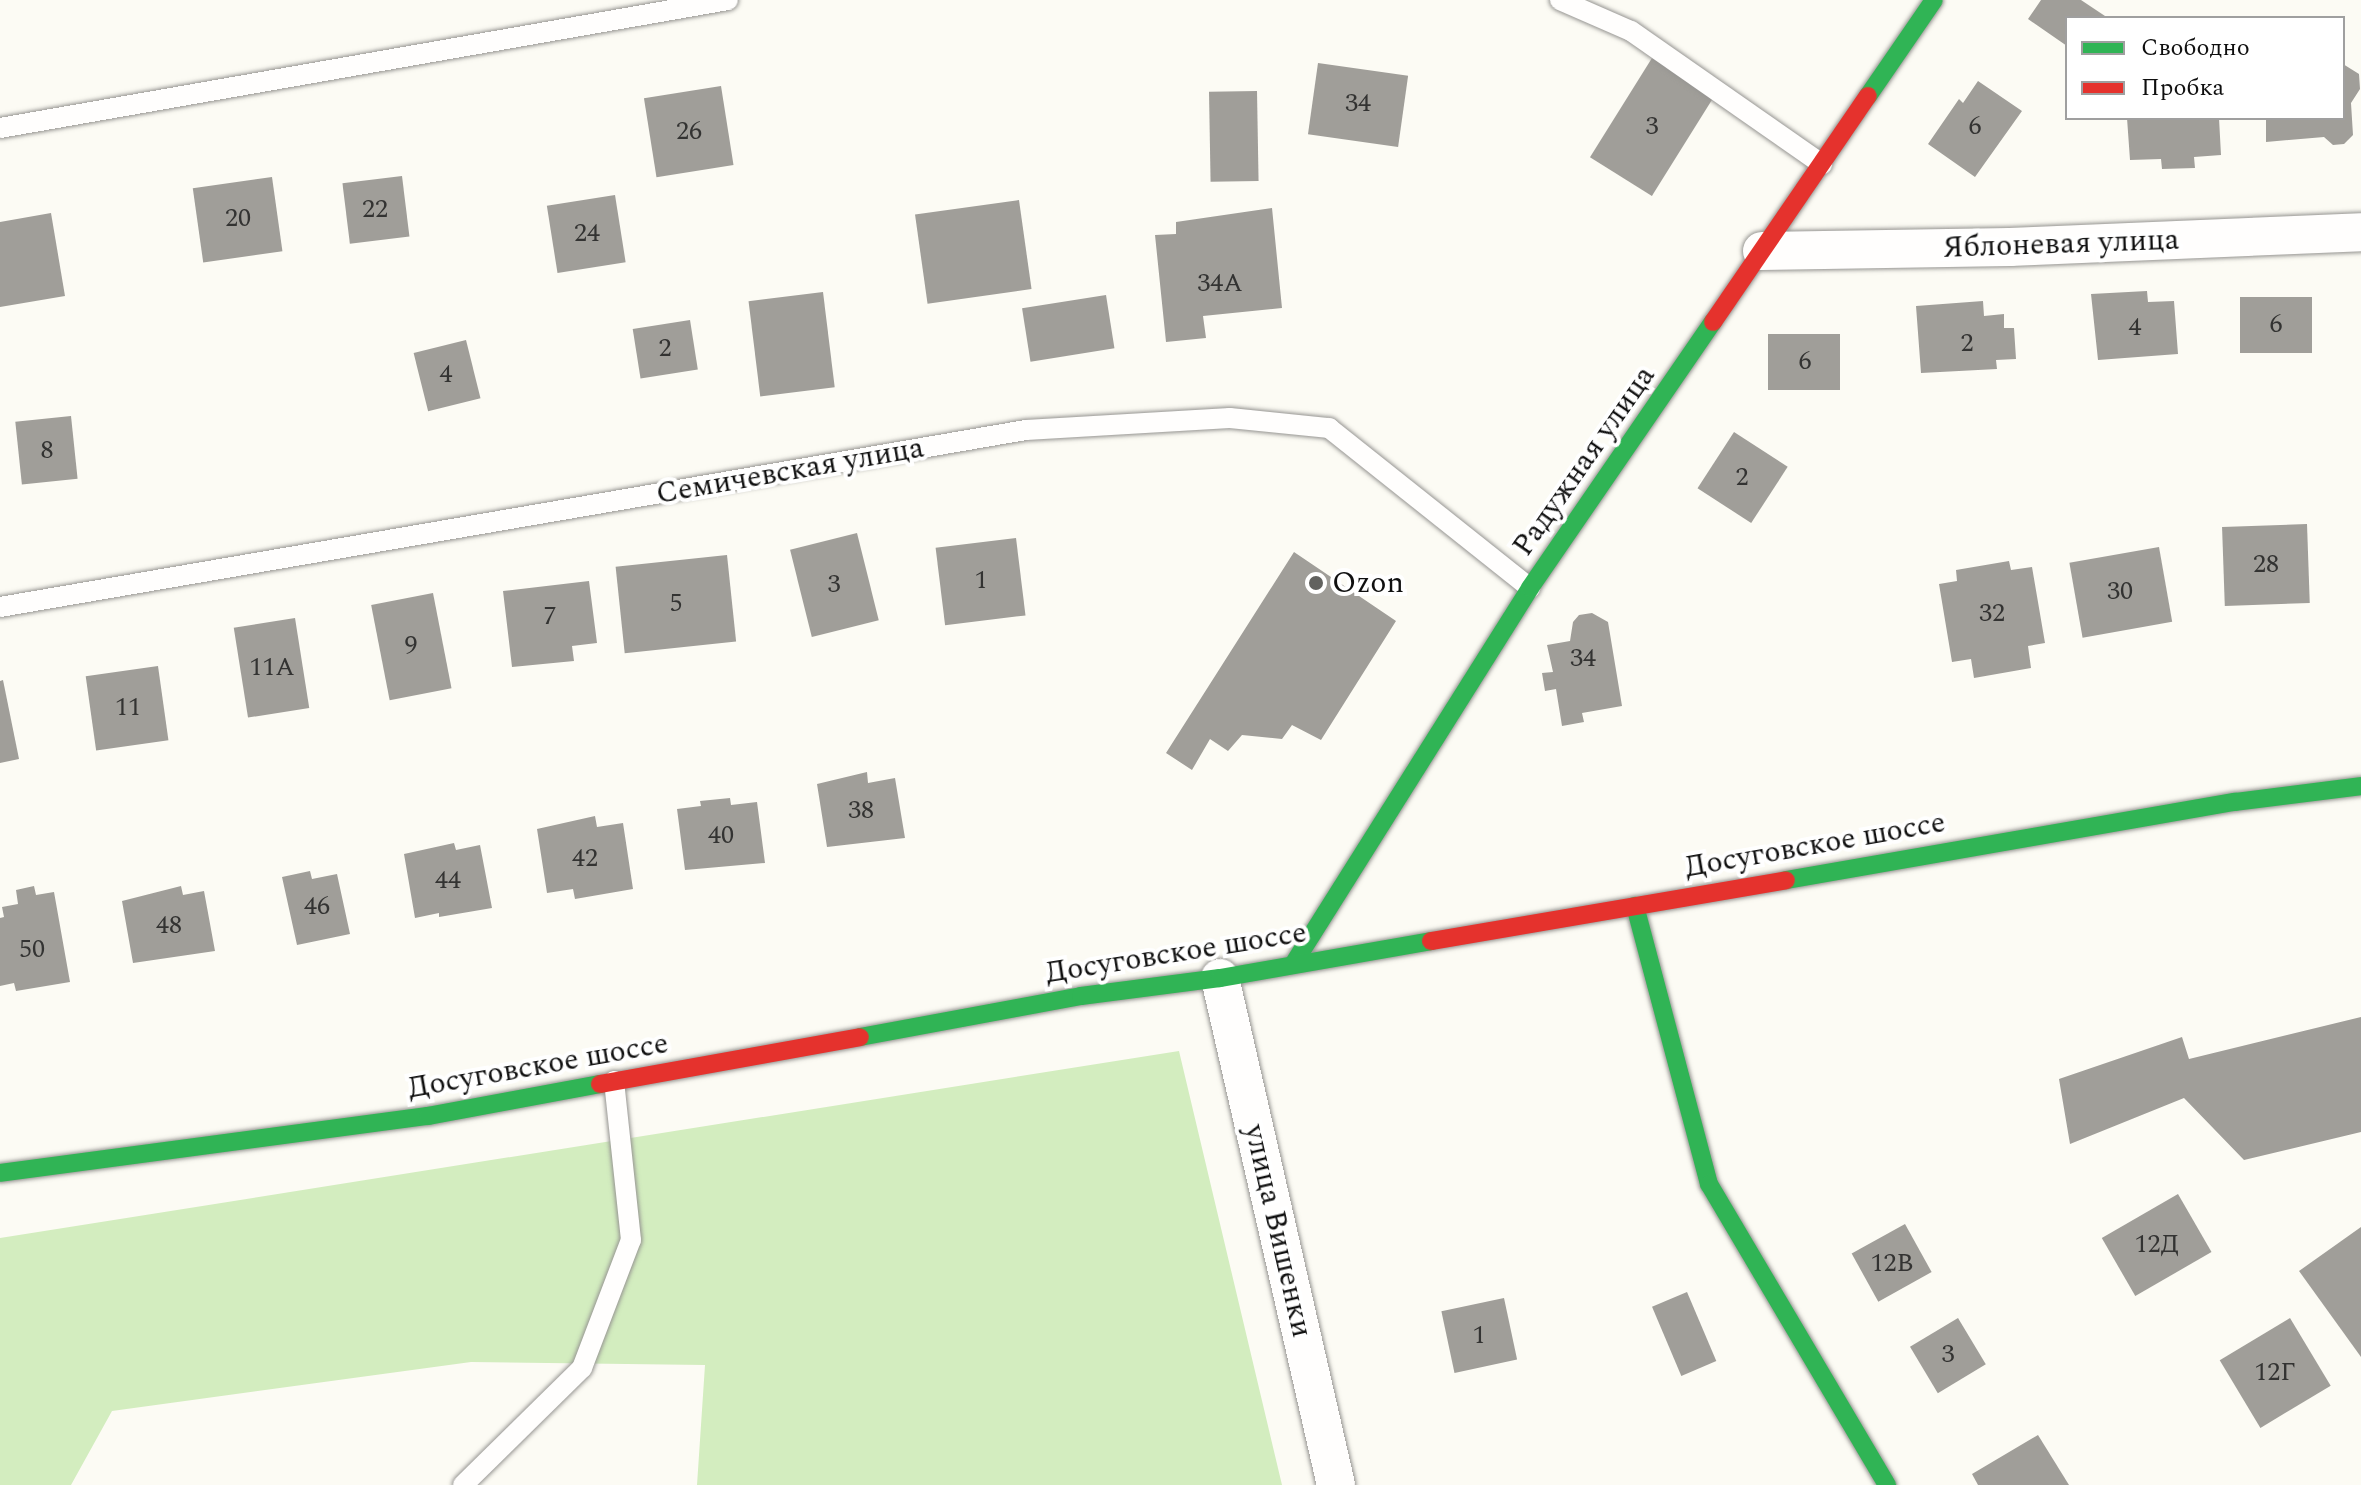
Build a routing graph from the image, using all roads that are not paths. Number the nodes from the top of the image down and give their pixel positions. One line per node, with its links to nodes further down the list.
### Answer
1 (728, 0): 4 (lane)
2 (1560, 0): 5 (lane)
3 (1934, 0): 5 (main road, Радужная улица)
4 (0, 128)
5 (1822, 164): 7 (main road, Радужная улица)
6 (2361, 232): 7 (street, Яблоневая улица)
7 (1762, 251): 8 (main road, Радужная улица)
8 (1530, 588): 9 (lane, Семичевская улица); 12 (main road, Радужная улица)
9 (0, 607)
10 (2361, 786): 11 (main road, Досуговское шоссе)
11 (1635, 906): 12 (main road, Досуговское шоссе); 18 (main road)
12 (1294, 963): 13 (main road, Досуговское шоссе)
13 (1220, 978): 14 (main road, Досуговское шоссе); 17 (street, улица Вишенки)
14 (614, 1081): 15 (main road, Досуговское шоссе); 16 (lane)
15 (0, 1173)
16 (463, 1485)
17 (1336, 1485)
18 (1887, 1485)

